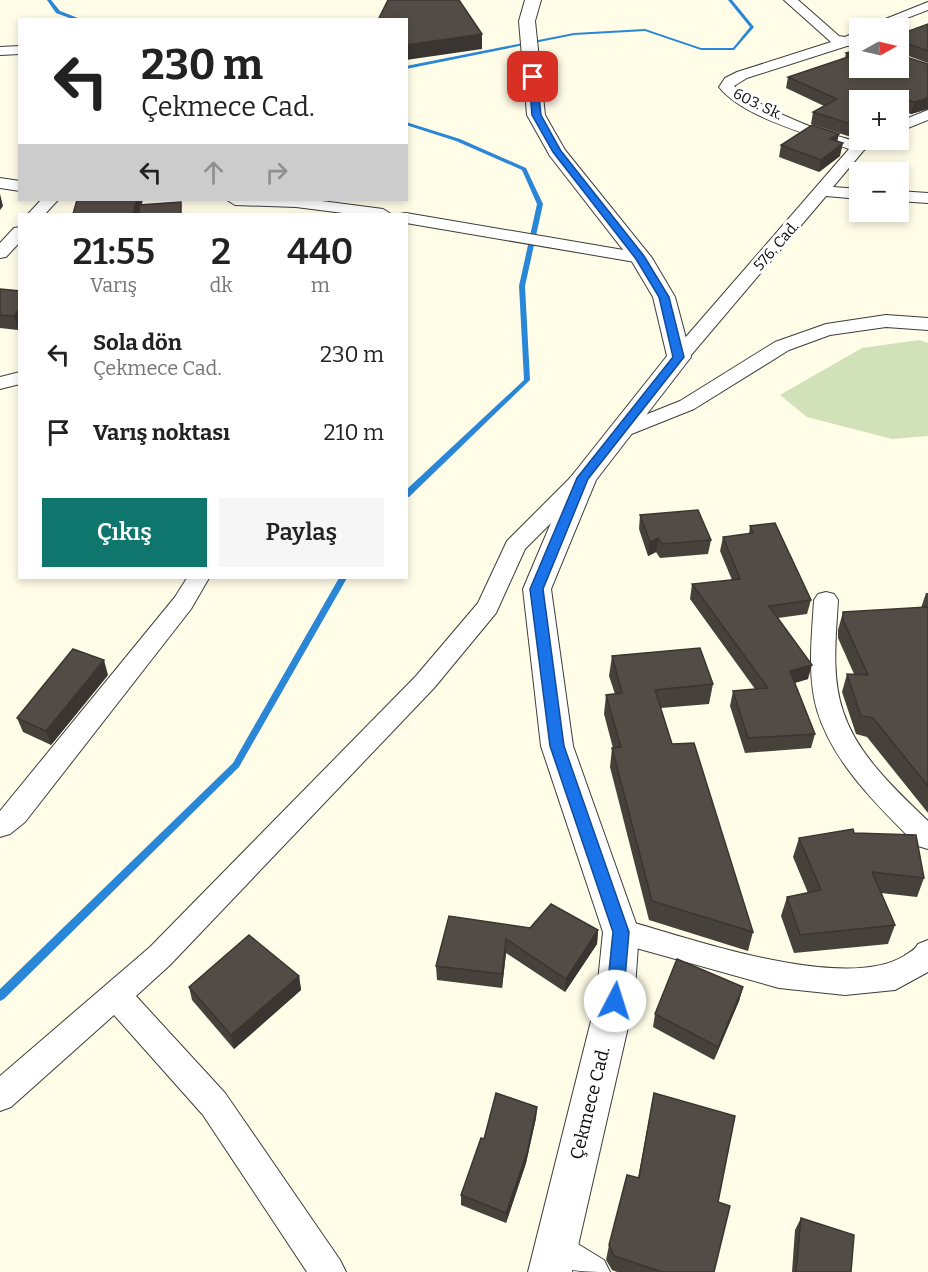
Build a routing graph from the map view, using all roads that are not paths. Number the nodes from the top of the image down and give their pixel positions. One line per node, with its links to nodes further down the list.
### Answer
1 (533, 0): 27 (street)
2 (790, 0): 5 (street)
3 (928, 6): 4 (street)
4 (896, 18)
5 (849, 40)
6 (849, 42): 11 (street, 603. Sk.)
7 (18, 50): 8 (street)
8 (0, 51)
9 (928, 114): 10 (street)
10 (909, 123)
11 (849, 143)
12 (856, 150): 15 (street, 576. Cad.)
13 (0, 183): 14 (street)
14 (18, 186)
15 (823, 192): 16 (street); 29 (street, 576. Cad.)
16 (849, 193)
17 (909, 197): 18 (street)
18 (928, 198)
19 (49, 201): 22 (street)
20 (247, 201): 21 (street)
21 (296, 205): 23 (street)
22 (37, 213)
23 (373, 213)
24 (408, 218): 27 (street)
25 (18, 234): 26 (street)
26 (0, 253)
27 (641, 258): 29 (street)
28 (928, 324): 32 (street)
29 (679, 357): 32 (street, Çekmece Cad.)
30 (18, 378): 31 (street)
31 (0, 383)
32 (622, 431): 33 (street, Çekmece Cad.)
33 (583, 478): 38 (street, Çekmece Cad.); 40 (street)
34 (197, 579): 36 (street)
35 (826, 600): 37 (street)
36 (0, 826)
37 (928, 838)
38 (621, 932): 39 (street); 42 (street, Çekmece Cad.)
39 (928, 956)
40 (116, 995): 41 (street); 43 (street)
41 (0, 1096)
42 (552, 1260): 44 (street)
43 (328, 1272)
44 (592, 1272)

